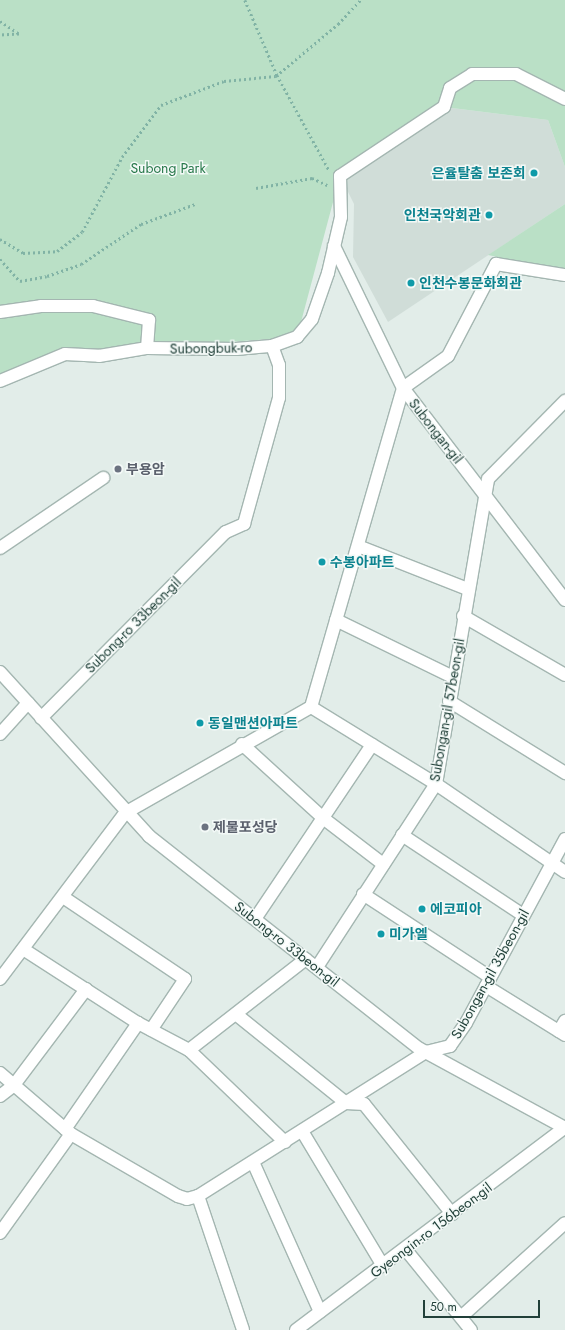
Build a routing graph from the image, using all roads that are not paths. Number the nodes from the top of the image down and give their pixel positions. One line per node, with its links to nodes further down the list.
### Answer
1 (565, 99): 2 (street, Subongbuk-ro)
2 (333, 246): 5 (street, Subongbuk-ro); 8 (street, Subongan-gil)
3 (565, 275): 8 (street)
4 (0, 312): 6 (street)
5 (272, 346): 6 (street, Subongbuk-ro); 24 (street, Subong-ro 33beon-gil)
6 (147, 348): 7 (street, Subongbuk-ro)
7 (0, 381)
8 (403, 388): 11 (street, Subongan-gil); 12 (street)
9 (565, 401): 11 (street)
10 (103, 478): 13 (street)
11 (484, 491): 14 (street, Subongan-gil 57beon-gil); 15 (street, Subongan-gil)
12 (358, 546): 14 (street); 17 (street)
13 (0, 548)
14 (468, 589): 16 (street, Subongan-gil 57beon-gil)
15 (565, 600)
16 (463, 616): 19 (street); 20 (street, Subongan-gil 57beon-gil)
17 (336, 620): 20 (street); 23 (street)
18 (0, 672): 22 (street, Subong-ro 33beon-gil)
19 (565, 675)
20 (453, 677): 21 (street, Subongan-gil 57beon-gil)
21 (449, 702): 28 (street); 29 (street, Subongan-gil 57beon-gil)
22 (28, 703): 24 (street, Subong-ro 33beon-gil); 25 (street)
23 (311, 707): 26 (street); 27 (street)
24 (41, 718): 30 (street, Subong-ro 33beon-gil)
25 (0, 734)
26 (242, 744): 30 (street); 31 (street)
27 (372, 745): 29 (street); 31 (street)
28 (565, 773)
29 (436, 784): 32 (street, Subongan-gil 57beon-gil); 34 (street)
30 (125, 813): 38 (street); 40 (street, Subong-ro 33beon-gil)
31 (323, 818): 35 (street); 40 (street)
32 (402, 835): 35 (street, Subongan-gil 57beon-gil); 39 (street)
33 (565, 839): 34 (street, Subongan-gil 35beon-gil)
34 (551, 862): 36 (street); 39 (street, Subongan-gil 35beon-gil)
35 (383, 864): 37 (street, Subongan-gil 57beon-gil)
36 (565, 872)
37 (364, 894): 43 (street, Subongan-gil 57beon-gil); 45 (street)
38 (63, 897): 41 (street); 50 (street)
39 (523, 915): 45 (street, Subongan-gil 35beon-gil)
40 (255, 919): 42 (street, Subong-ro 33beon-gil)
41 (23, 949): 44 (street); 46 (street)
42 (306, 958): 43 (street, Subong-ro 33beon-gil); 47 (street)
43 (317, 967): 52 (street, Subong-ro 33beon-gil)
44 (1, 974)
45 (488, 981): 49 (street); 52 (street, Subongan-gil 35beon-gil)
46 (86, 989): 48 (street); 54 (street)
47 (237, 1015): 51 (street); 56 (street)
48 (138, 1023): 50 (street); 59 (street)
49 (563, 1029)
50 (151, 1030): 51 (street)
51 (189, 1050): 60 (street)
52 (426, 1052): 56 (street, Subongan-gil 35beon-gil); 57 (street, Subong-ro 33beon-gil)
53 (0, 1073): 54 (street)
54 (14, 1085): 55 (street); 59 (street)
55 (0, 1096)
56 (346, 1103): 58 (street, Subongan-gil 35beon-gil); 63 (street)
57 (565, 1128): 63 (street, Gyeongin-ro 156beon-gil)
58 (302, 1131): 60 (street, Subongan-gil 35beon-gil); 67 (street)
59 (68, 1132): 62 (street); 65 (street)
60 (284, 1142): 61 (street, Subongan-gil 35beon-gil)
61 (253, 1162): 62 (street, Subongan-gil 35beon-gil); 68 (street)
62 (198, 1196): 70 (street)
63 (452, 1214): 66 (street, Gyeongin-ro 156beon-gil)
64 (565, 1223): 69 (street)
65 (0, 1233)
66 (406, 1250): 67 (street, Gyeongin-ro 156beon-gil); 69 (street)
67 (383, 1266): 68 (street, Gyeongin-ro 156beon-gil)
68 (320, 1312): 71 (street, Gyeongin-ro 156beon-gil)
69 (461, 1317): 72 (street)
70 (243, 1330)
71 (296, 1330)
72 (471, 1330)

